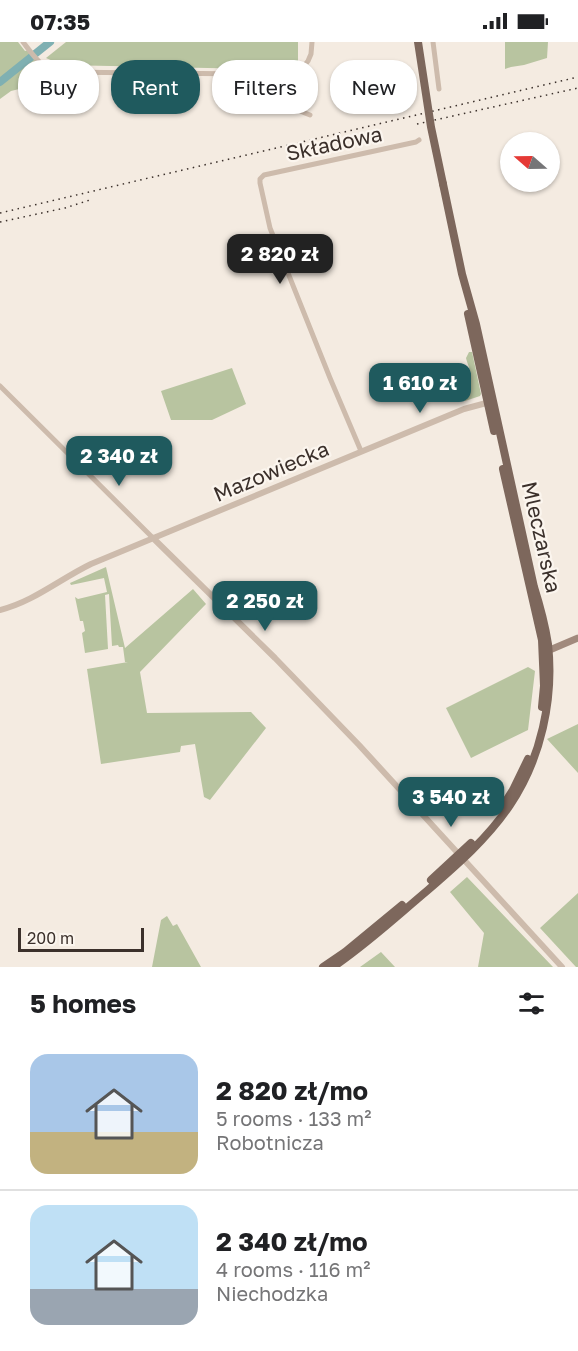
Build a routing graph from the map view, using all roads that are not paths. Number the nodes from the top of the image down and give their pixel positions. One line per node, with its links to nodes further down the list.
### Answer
1 (23, 42): 6 (street)
2 (312, 42): 5 (street)
3 (418, 42): 12 (main road, Mleczarska, bridge)
4 (433, 42): 7 (street)
5 (308, 60)
6 (212, 74)
7 (440, 89)
8 (307, 114): 9 (street)
9 (310, 115)
10 (419, 140): 13 (street, Składowa)
11 (0, 386): 14 (street)
12 (490, 401): 13 (street, Mazowiecka); 17 (main road, Mleczarska)
13 (361, 451): 14 (street, Mazowiecka)
14 (153, 538): 15 (street, Mazowiecka); 18 (street)
15 (0, 610)
16 (578, 638): 17 (main road)
17 (546, 652): 18 (main road, Mleczarska)
18 (461, 856): 19 (main road); 20 (main road); 21 (street)
19 (323, 967)
20 (333, 967)
21 (562, 967)

